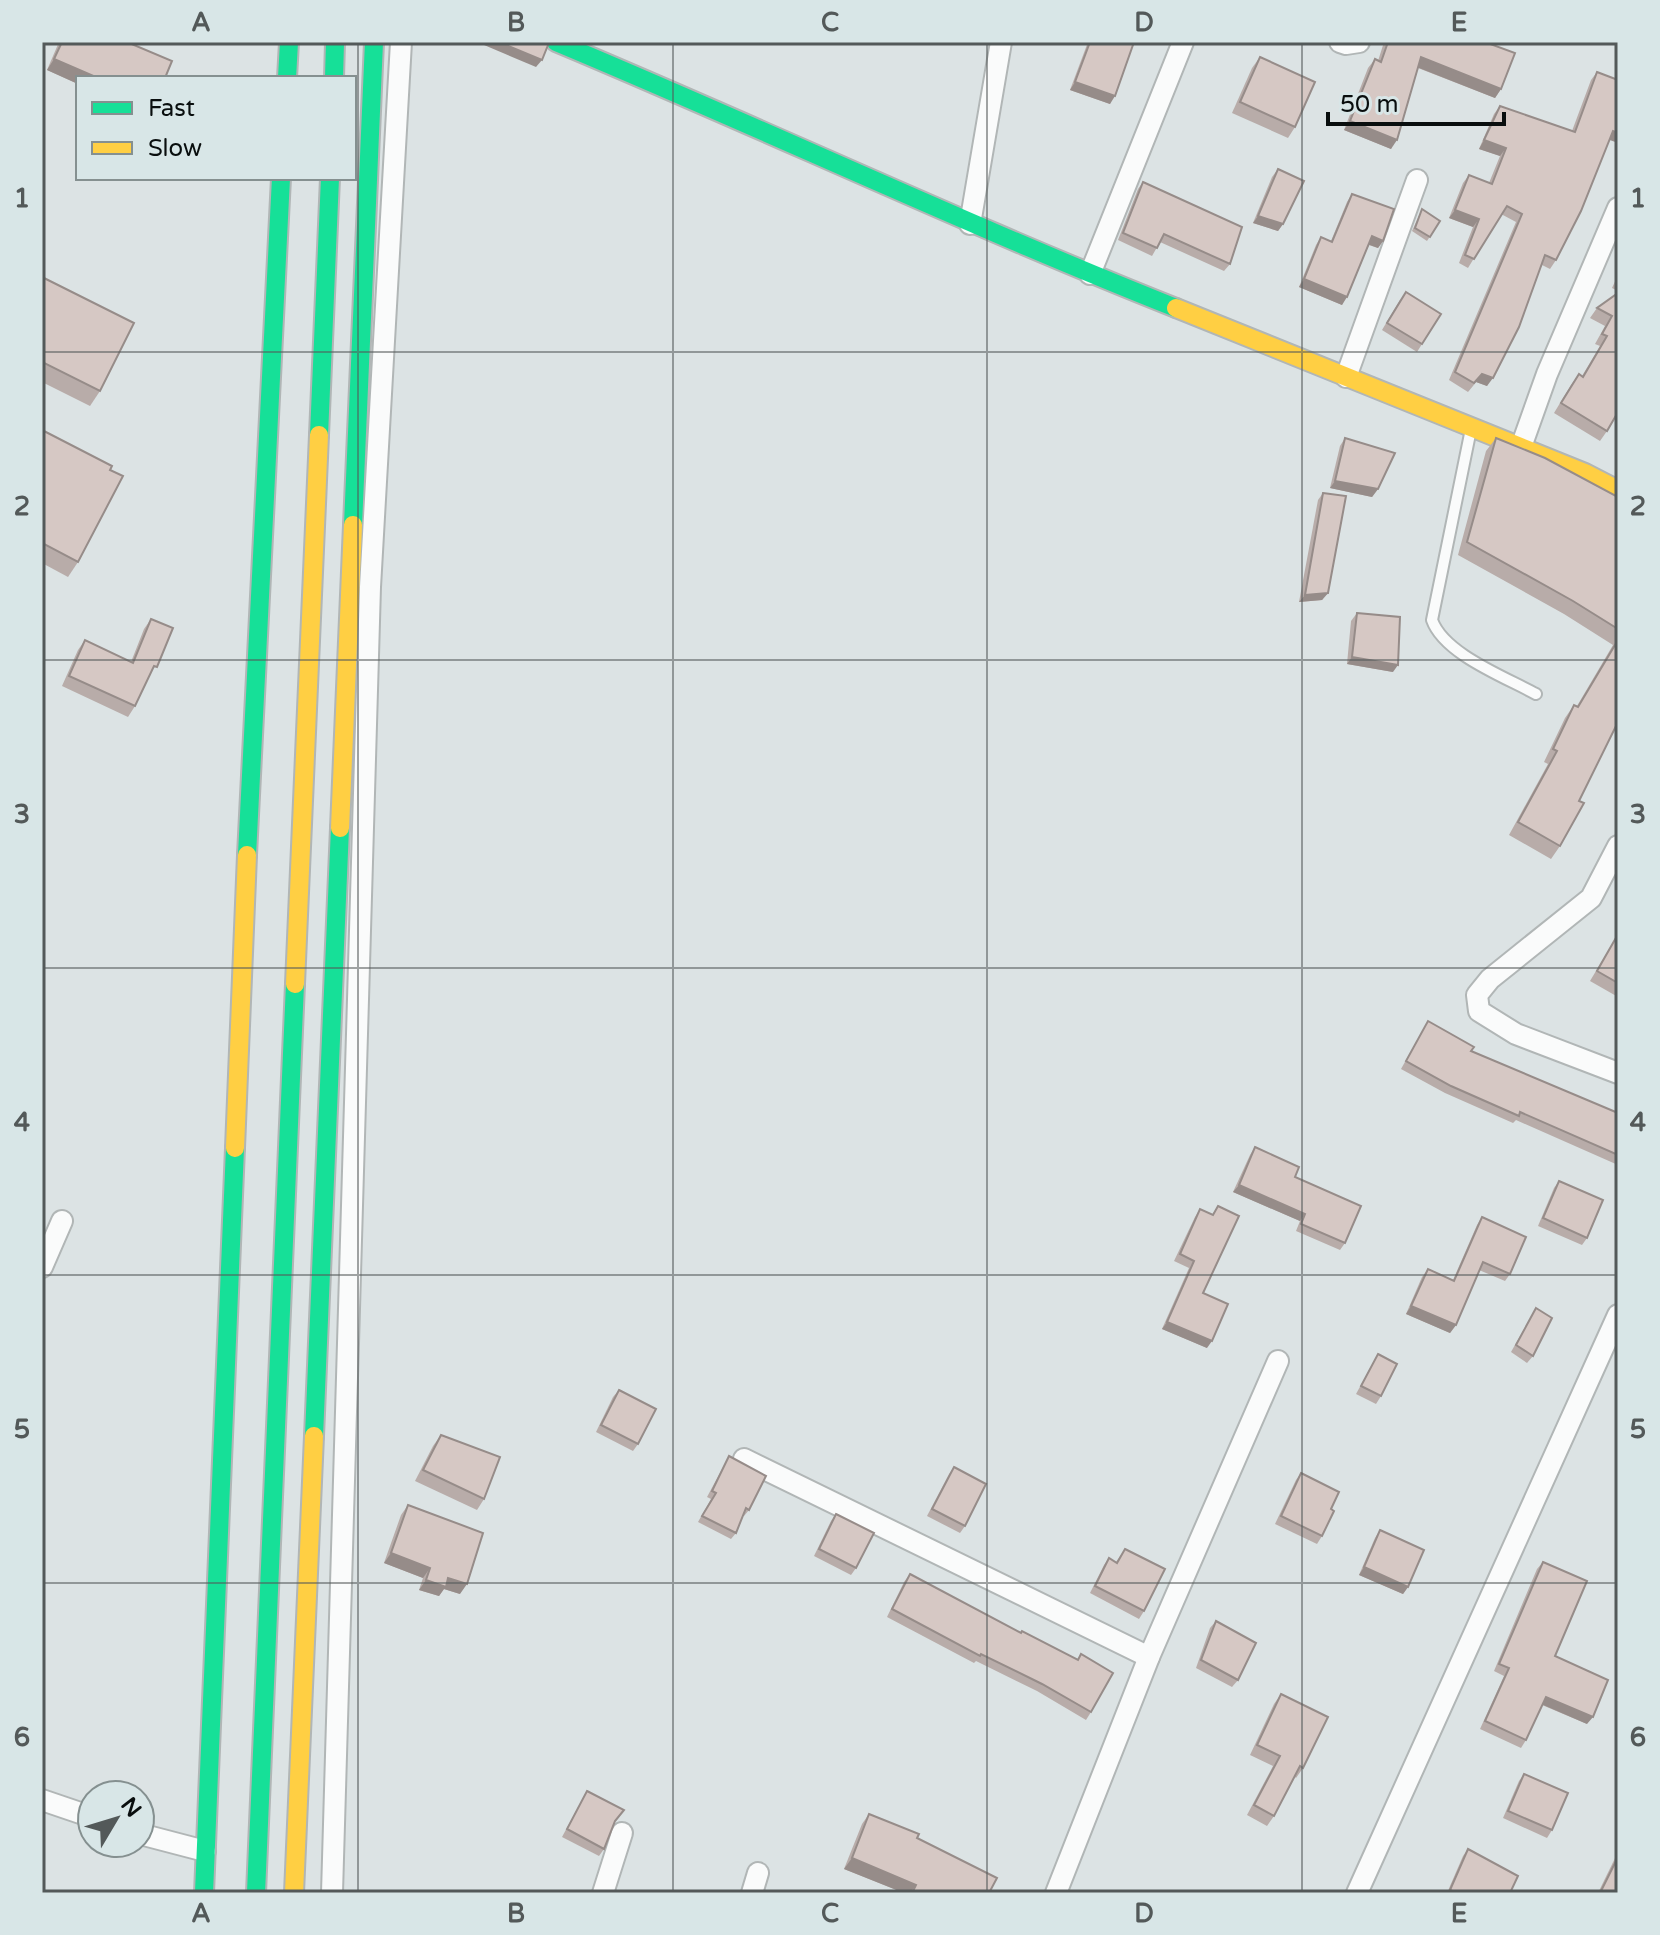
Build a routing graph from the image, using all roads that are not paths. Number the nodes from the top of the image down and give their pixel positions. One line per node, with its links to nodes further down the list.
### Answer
1 (289, 42): 10 (main road)
2 (335, 42): 11 (main road)
3 (374, 42): 38 (main road)
4 (401, 42): 39 (street)
5 (556, 42): 16 (main road)
6 (1001, 42): 16 (street)
7 (1183, 42): 17 (street)
8 (1340, 42): 9 (street)
9 (1359, 42)
10 (287, 76)
11 (334, 76)
12 (281, 180): 35 (main road)
13 (330, 180): 37 (main road)
14 (1417, 180): 18 (street)
15 (1618, 208): 20 (street)
16 (970, 224): 17 (main road)
17 (1090, 274): 18 (main road)
18 (1346, 377): 19 (main road)
19 (1472, 427): 20 (main road); 22 (lane)
20 (1521, 447): 21 (main road)
21 (1618, 490)
22 (1536, 694)
23 (1618, 846): 24 (street)
24 (1618, 1073)
25 (62, 1221): 26 (street)
26 (42, 1267)
27 (1618, 1315): 42 (street)
28 (1278, 1361): 30 (street)
29 (744, 1459): 30 (street)
30 (1149, 1657): 41 (street)
31 (42, 1800): 32 (street)
32 (76, 1812)
33 (622, 1833): 40 (street)
34 (156, 1838): 35 (street)
35 (205, 1851): 36 (main road)
36 (204, 1893)
37 (256, 1893)
38 (294, 1893)
39 (332, 1893)
40 (603, 1893)
41 (1056, 1893)
42 (1357, 1893)

